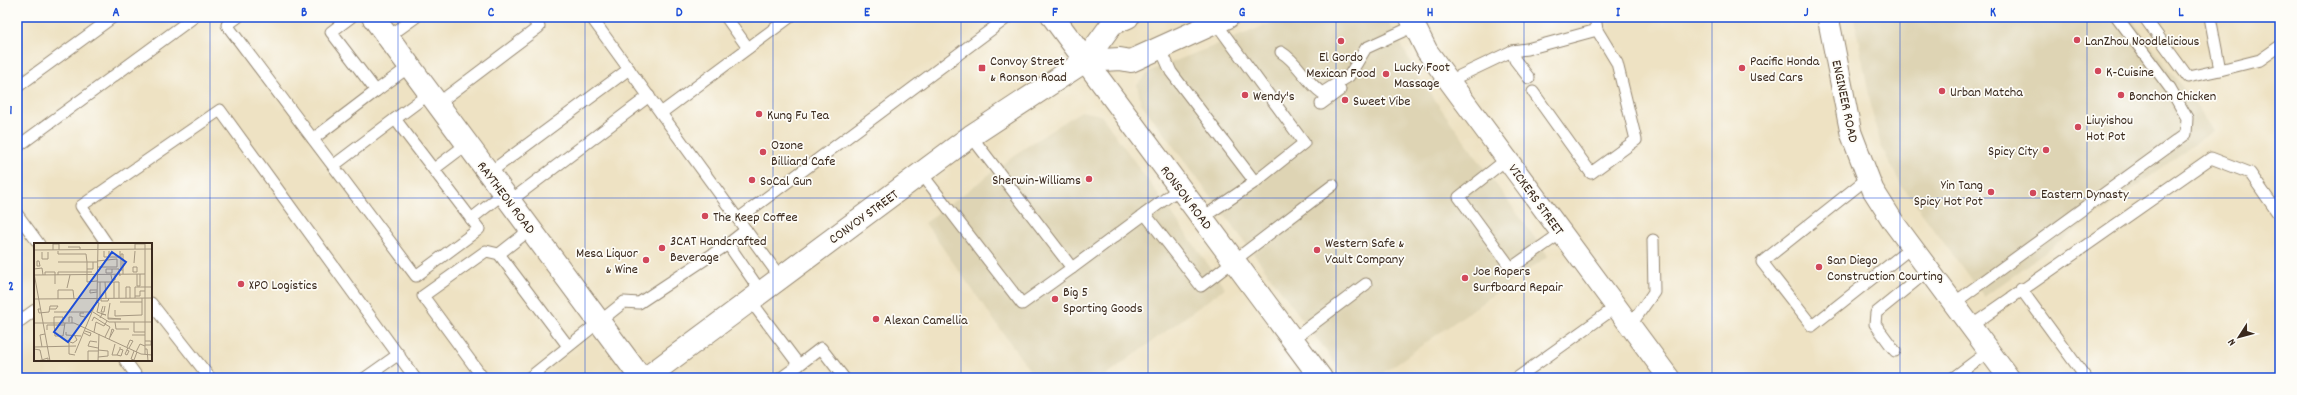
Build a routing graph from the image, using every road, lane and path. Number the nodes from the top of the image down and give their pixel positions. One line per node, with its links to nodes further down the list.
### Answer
1 (113, 17): 33 (lane)
2 (194, 17): 44 (lane)
3 (238, 17): 42 (lane)
4 (350, 17): 34 (lane)
5 (416, 17): 19 (lane)
6 (532, 17): 37 (lane)
7 (591, 17): 29 (lane)
8 (726, 17): 23 (lane)
9 (790, 17): 23 (lane)
10 (1008, 17): 60 (lane)
11 (1053, 17): 27 (street, RONSON ROAD)
12 (1128, 17): 27 (street, CONVOY STREET)
13 (1595, 17): 21 (lane)
14 (1828, 17): 50 (street, ENGINEER ROAD)
15 (2117, 17): 77 (lane)
16 (2144, 17): 30 (lane)
17 (2210, 17): 30 (lane)
18 (1222, 20): 24 (street); 51 (lane)
19 (382, 24): 28 (street, RAYTHEON ROAD)
20 (1414, 25): 26 (lane); 32 (street, VICKERS STREET); 38 (lane)
21 (1597, 30): 25 (lane); 35 (lane)
22 (2280, 46): 30 (lane)
23 (748, 48): 39 (lane)
24 (1160, 48): 27 (street); 51 (lane)
25 (1512, 51): 31 (lane); 32 (lane)
26 (1280, 52)
27 (1085, 61): 41 (street, CONVOY STREET); 53 (street, RONSON ROAD)
28 (410, 66): 34 (lane); 37 (street, RAYTHEON ROAD)
29 (629, 69): 36 (lane); 48 (lane)
30 (2220, 70)
31 (1529, 78)
32 (1449, 81): 45 (street, VICKERS STREET)
33 (17, 87)
34 (376, 91): 42 (lane)
35 (1532, 92)
36 (649, 96): 39 (lane); 54 (lane)
37 (434, 98): 40 (lane); 43 (street, RAYTHEON ROAD)
38 (1321, 104)
39 (662, 113): 60 (lane)
40 (396, 119): 46 (lane); 47 (lane)
41 (971, 136): 49 (street, CONVOY STREET); 71 (lane)
42 (313, 139): 46 (lane)
43 (467, 144): 47 (lane); 48 (street, RAYTHEON ROAD)
44 (17, 147)
45 (1508, 160): 63 (street, VICKERS STREET); 63 (lane)
46 (333, 166): 58 (lane)
47 (434, 169): 58 (lane)
48 (489, 173): 54 (street, RAYTHEON ROAD)
49 (921, 173): 71 (lane); 73 (street, CONVOY STREET)
50 (1869, 177): 68 (street, ENGINEER ROAD); 68 (lane)
51 (1256, 182): 59 (lane)
52 (1333, 185): 70 (lane)
53 (1180, 188): 56 (lane); 59 (street, RONSON ROAD)
54 (507, 197): 58 (lane); 61 (street, RAYTHEON ROAD)
55 (17, 214): 65 (lane)
56 (1145, 214): 70 (lane); 71 (lane)
57 (2280, 216): 75 (lane)
58 (471, 218)
59 (1202, 218): 70 (street, RONSON ROAD)
60 (738, 219): 62 (lane)
61 (531, 229): 69 (lane); 81 (street, RAYTHEON ROAD)
62 (746, 230): 67 (lane); 73 (lane)
63 (1561, 232): 79 (street, VICKERS STREET)
64 (1653, 240): 83 (lane)
65 (39, 243)
66 (106, 243): 89 (lane)
67 (728, 244): 76 (lane); 81 (lane)
68 (1912, 247): 72 (street, ENGINEER ROAD)
69 (499, 254): 86 (lane); 96 (lane)
70 (1234, 261): 85 (street, RONSON ROAD)
71 (1072, 268)
72 (1929, 270): 77 (street, ENGINEER ROAD); 88 (lane)
73 (780, 277): 76 (street, CONVOY STREET)
74 (1366, 284): 85 (lane)
75 (2021, 289): 84 (lane); 107 (lane)
76 (755, 296): 91 (lane); 99 (street, CONVOY STREET)
77 (1954, 303): 84 (street, ENGINEER ROAD)
78 (152, 304): 93 (lane)
79 (1616, 307): 83 (street, VICKERS STREET); 103 (lane)
80 (34, 311): 82 (lane)
81 (599, 321): 86 (lane); 98 (street, RAYTHEON ROAD)
82 (17, 323)
83 (1630, 326): 104 (street, VICKERS STREET)
84 (1971, 326): 87 (street, ENGINEER ROAD)
85 (1292, 340): 102 (street, RONSON ROAD)
86 (568, 346): 97 (lane)
87 (1989, 351): 105 (lane); 106 (street, ENGINEER ROAD)
88 (1895, 352)
89 (399, 354): 94 (lane); 95 (lane)
90 (126, 361): 92 (lane)
91 (799, 365): 100 (lane); 101 (lane)
92 (138, 378)
93 (210, 378)
94 (365, 378)
95 (415, 378)
96 (483, 378)
97 (529, 378)
98 (641, 378)
99 (646, 378)
100 (781, 378)
101 (844, 378)
102 (1321, 378)
103 (1517, 378)
104 (1669, 378)
105 (1953, 378)
106 (2009, 378)
107 (2086, 378)

